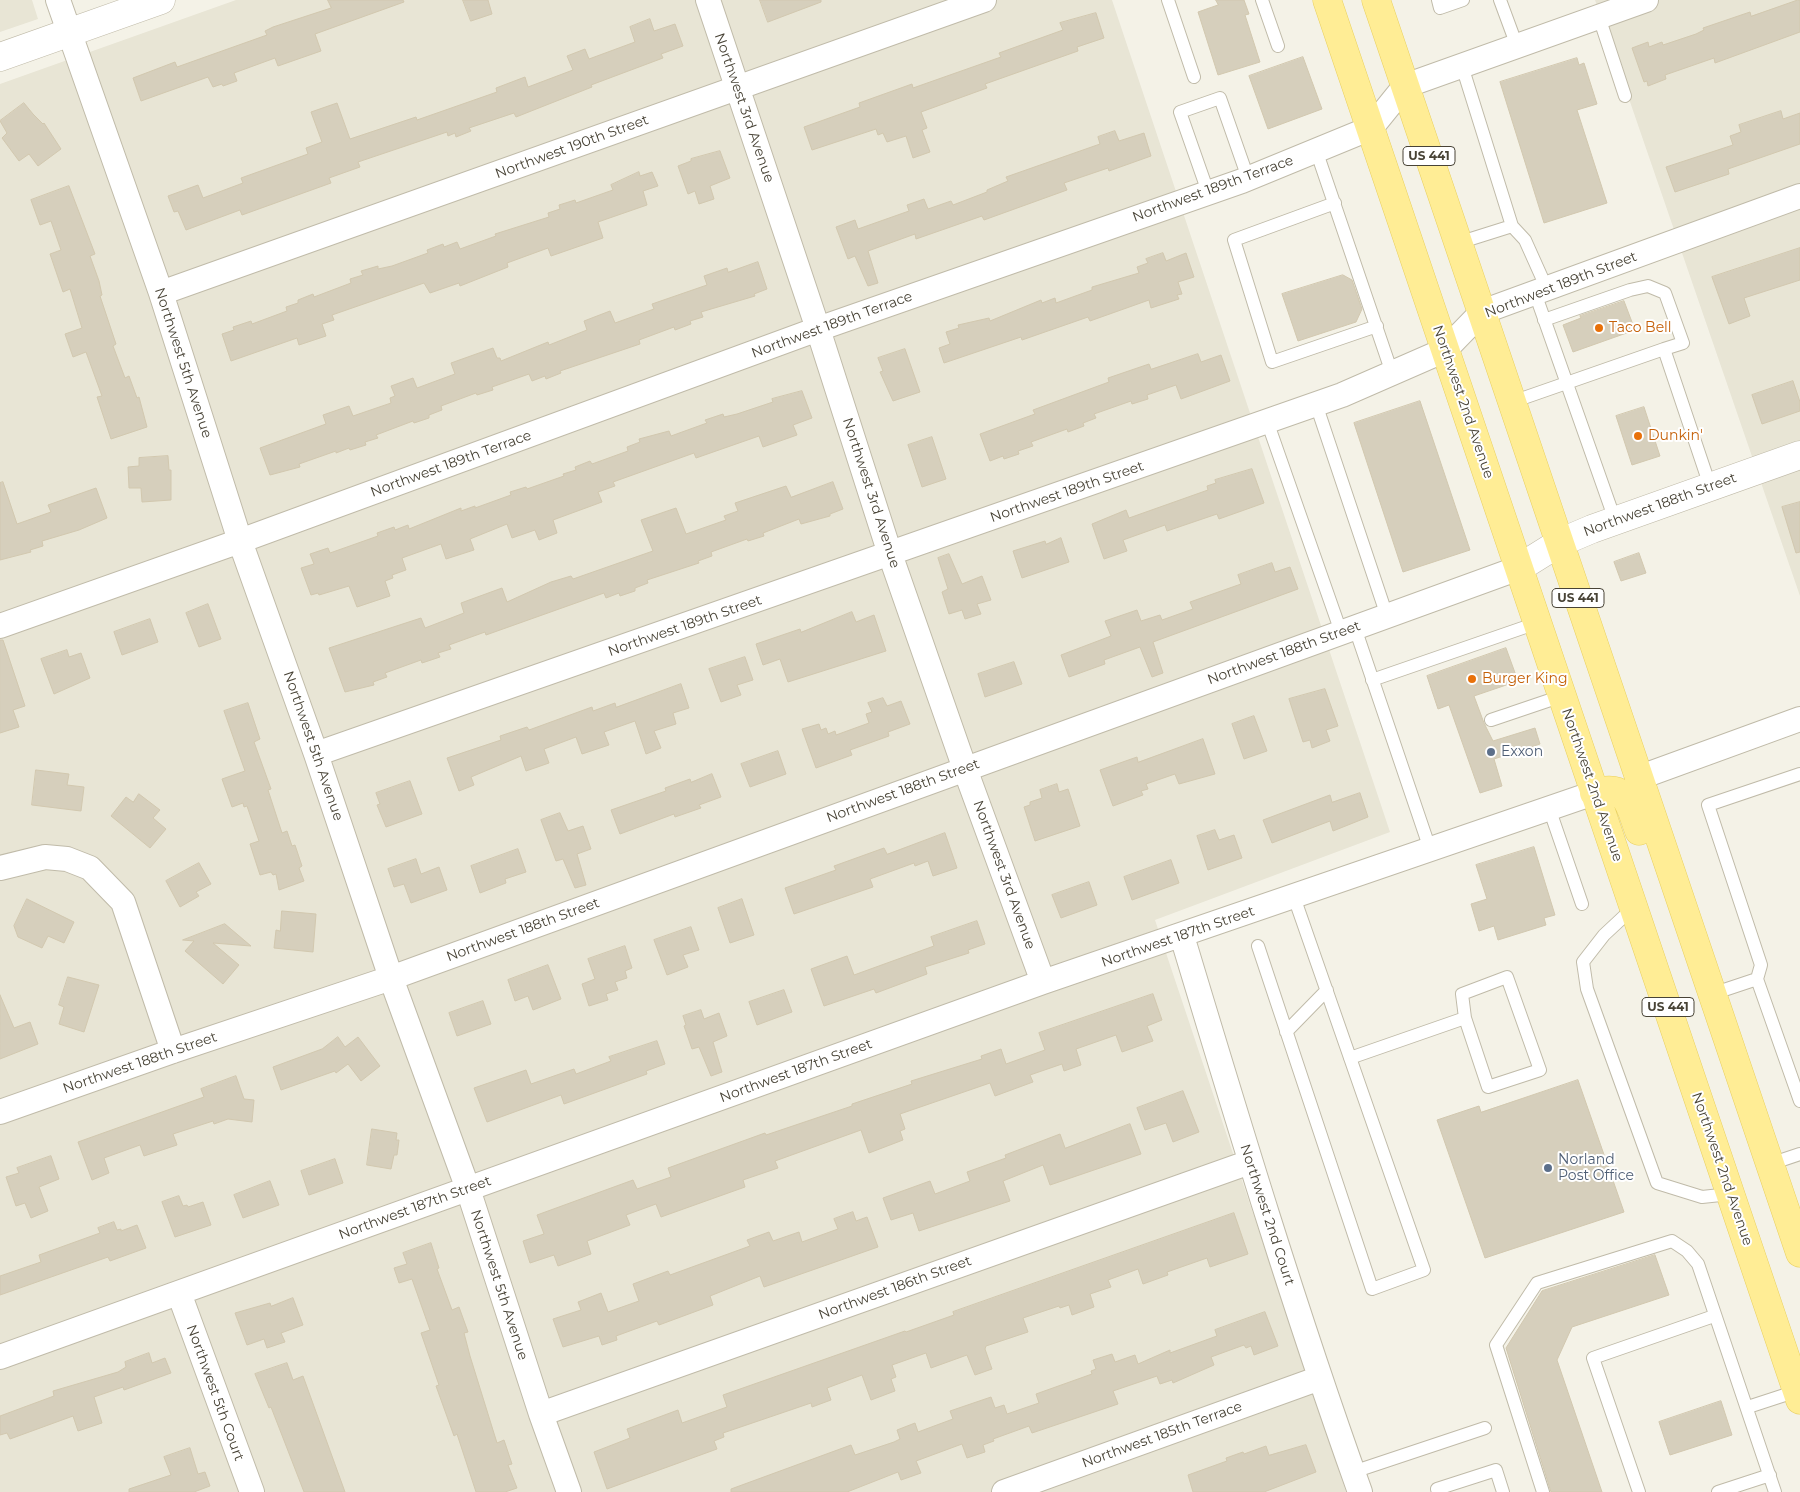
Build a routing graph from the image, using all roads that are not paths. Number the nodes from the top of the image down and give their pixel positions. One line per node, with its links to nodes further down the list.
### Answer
1 (58, 0): 14 (street, Northwest 5th Avenue)
2 (161, 0): 14 (street)
3 (708, 0): 21 (street, Northwest 3rd Avenue)
4 (984, 0): 21 (street, Northwest 190th Street)
5 (1262, 0): 15 (lane)
6 (1327, 0): 23 (main road, Northwest 2nd Avenue / US 441)
7 (1376, 0): 20 (main road, US 441)
8 (1438, 0): 9 (lane)
9 (1463, 0)
10 (1500, 0): 16 (lane)
11 (1646, 0): 13 (street)
12 (1171, 1): 19 (lane)
13 (1599, 17): 16 (street); 22 (lane)
14 (70, 32): 17 (street); 32 (street, Northwest 5th Avenue)
15 (1278, 46)
16 (1517, 46): 18 (street)
17 (0, 57)
18 (1462, 66): 20 (street); 29 (lane)
19 (1194, 77)
20 (1405, 86): 23 (street, Northwest 189th Terrace); 30 (main road, US 441)
21 (737, 88): 32 (street, Northwest 190th Street); 36 (street, Northwest 3rd Avenue)
22 (1625, 96)
23 (1371, 128): 24 (street, Northwest 189th Terrace); 38 (main road, Northwest 2nd Avenue / US 441)
24 (1316, 150): 25 (street, Northwest 189th Terrace); 28 (lane)
25 (1248, 178): 26 (street, Northwest 189th Terrace); 26 (lane)
26 (1208, 192): 36 (street, Northwest 189th Terrace)
27 (1800, 196): 31 (street, Northwest 189th Street)
28 (1335, 203): 35 (lane); 35 (lane)
29 (1512, 226): 30 (lane); 31 (lane)
30 (1458, 243): 33 (main road, US 441)
31 (1541, 291): 33 (street, Northwest 189th Street); 34 (lane)
32 (161, 294): 47 (street, Northwest 5th Avenue)
33 (1482, 312): 38 (street, Northwest 189th Street); 41 (main road, US 441)
34 (1544, 320): 37 (lane); 40 (lane)
35 (1377, 326): 39 (lane)
36 (818, 329): 47 (street, Northwest 189th Terrace); 49 (street, Northwest 3rd Avenue)
37 (1664, 349): 40 (lane); 45 (lane)
38 (1445, 350): 39 (street, Northwest 189th Street); 50 (main road, Northwest 2nd Avenue / US 441)
39 (1392, 373): 42 (street, Northwest 189th Street)
40 (1566, 383): 41 (lane); 46 (lane)
41 (1512, 402): 48 (main road, US 441)
42 (1316, 404): 43 (street, Northwest 189th Street); 51 (lane)
43 (1267, 421): 49 (street, Northwest 189th Street); 54 (lane)
44 (1800, 455): 45 (street, Northwest 188th Street)
45 (1710, 486): 46 (street, Northwest 188th Street)
46 (1615, 520): 48 (street, Northwest 188th Street)
47 (240, 542): 53 (street, Northwest 189th Terrace); 59 (street, Northwest 5th Avenue)
48 (1559, 543): 50 (street, Northwest 188th Street); 62 (main road, US 441)
49 (890, 554): 59 (street, Northwest 189th Street); 60 (street, Northwest 3rd Avenue)
50 (1519, 568): 51 (street, Northwest 188th Street); 52 (main road, Northwest 2nd Avenue / US 441)
51 (1388, 616): 54 (street, Northwest 188th Street)
52 (1537, 623): 55 (lane); 56 (main road, Northwest 2nd Avenue / US 441)
53 (0, 626)
54 (1348, 630): 55 (lane); 60 (street, Northwest 188th Street)
55 (1372, 680): 65 (lane)
56 (1562, 696): 58 (lane); 63 (main road, Northwest 2nd Avenue / US 441)
57 (1800, 719): 62 (street)
58 (1491, 720)
59 (316, 754): 73 (street, Northwest 5th Avenue)
60 (965, 769): 73 (street, Northwest 188th Street); 75 (street, Northwest 3rd Avenue)
61 (1800, 774): 74 (lane)
62 (1638, 778): 67 (main road, US 441)
63 (1594, 793): 64 (street, Northwest 187th Street); 67 (main road); 70 (main road, Northwest 2nd Avenue / US 441)
64 (1549, 808): 65 (street, Northwest 187th Street); 69 (lane)
65 (1430, 849): 68 (street, Northwest 187th Street)
66 (0, 868): 80 (street)
67 (1669, 868): 77 (main road, US 441)
68 (1294, 897): 71 (street, Northwest 187th Street); 76 (lane)
69 (1582, 904)
70 (1634, 907): 88 (main road, Northwest 2nd Avenue / US 441); 88 (lane)
71 (1182, 936): 75 (street, Northwest 187th Street); 85 (street, Northwest 2nd Court)
72 (1258, 946): 79 (lane)
73 (392, 978): 80 (street, Northwest 188th Street); 87 (street, Northwest 5th Avenue)
74 (1758, 979): 77 (lane); 82 (lane)
75 (1043, 982): 87 (street, Northwest 187th Street)
76 (1327, 990): 79 (lane); 81 (lane)
77 (1712, 994): 86 (main road, US 441)
78 (1465, 1018): 78 (lane); 81 (lane)
79 (1286, 1032): 81 (lane)
80 (173, 1050): 83 (street, Northwest 188th Street)
81 (1350, 1058)
82 (1800, 1101)
83 (0, 1112)
84 (1800, 1154): 86 (lane)
85 (1250, 1162): 95 (street, Northwest 2nd Court); 98 (street, Northwest 186th Street)
86 (1770, 1164): 89 (main road, US 441)
87 (468, 1189): 90 (street, Northwest 187th Street); 98 (street, Northwest 5th Avenue)
88 (1730, 1194): 92 (main road, Northwest 2nd Avenue / US 441)
89 (1800, 1253)
90 (179, 1294): 93 (street, Northwest 187th Street); 102 (street, Northwest 5th Court)
91 (1714, 1316): 97 (lane); 107 (lane); 108 (lane)
92 (1779, 1336): 94 (main road); 96 (main road, Northwest 2nd Avenue / US 441)
93 (0, 1357)
94 (1800, 1359)
95 (1320, 1378): 101 (street, Northwest 2nd Court); 104 (street, Northwest 185th Terrace)
96 (1799, 1394): 97 (lane)
97 (1748, 1407): 100 (lane)
98 (541, 1414): 103 (street, Northwest 5th Avenue)
99 (1485, 1428): 101 (lane)
100 (1770, 1476): 109 (lane); 110 (lane)
101 (1356, 1482)
102 (252, 1492)
103 (569, 1492)
104 (1004, 1492)
105 (1438, 1492): 106 (lane)
106 (1503, 1492)
107 (1543, 1492)
108 (1639, 1492)
109 (1718, 1492)
110 (1775, 1492)

